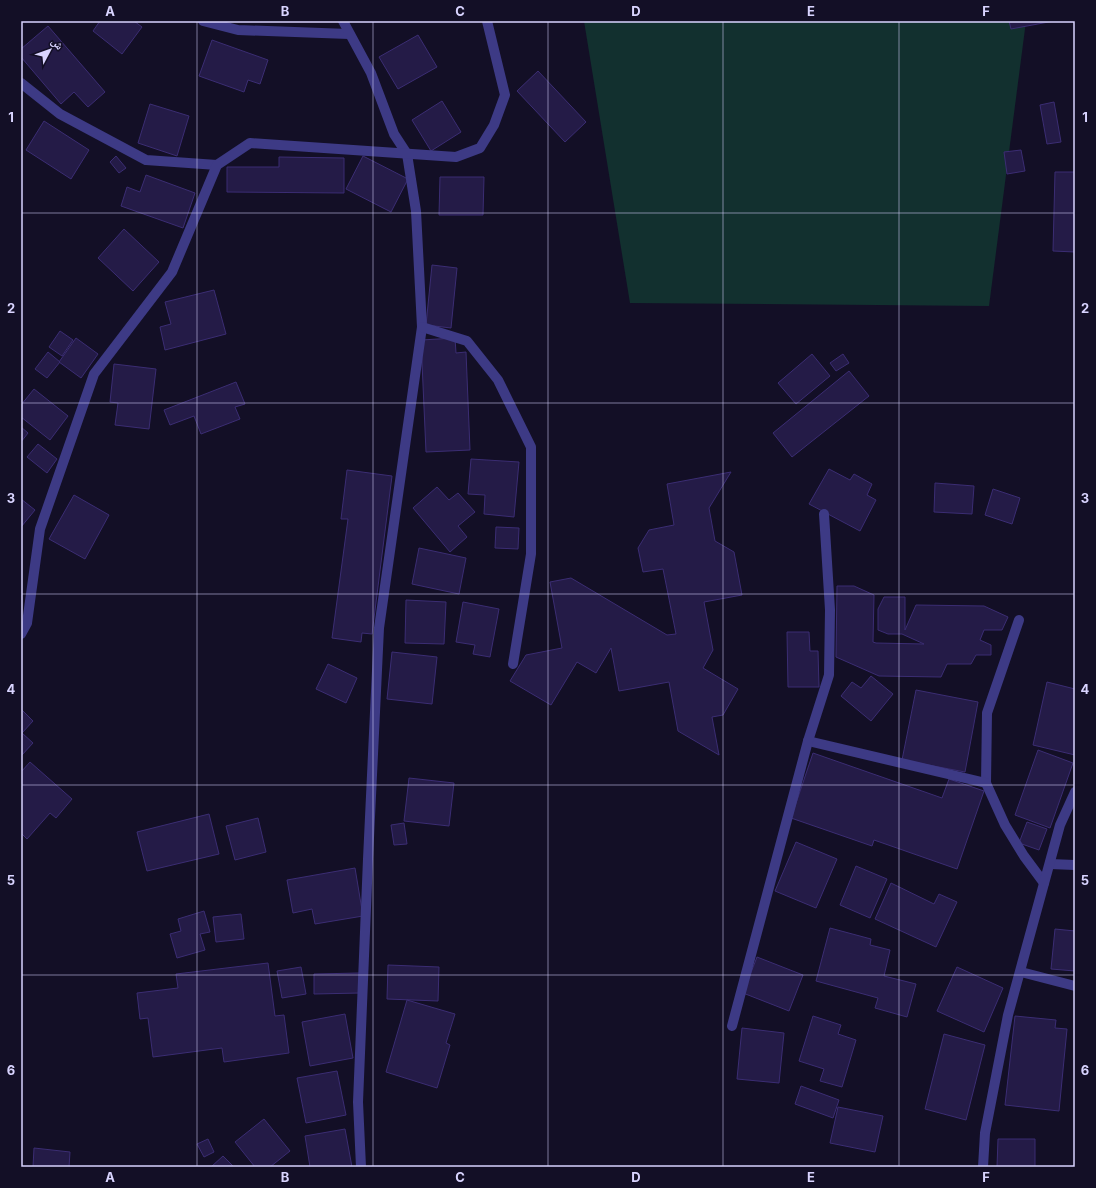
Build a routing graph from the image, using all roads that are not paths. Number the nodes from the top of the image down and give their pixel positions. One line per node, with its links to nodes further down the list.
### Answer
1 (203, 21): 4 (street)
2 (343, 21): 4 (street)
3 (487, 21): 6 (street)
4 (349, 34): 6 (street)
5 (21, 83): 7 (street)
6 (407, 154): 7 (street); 8 (street)
7 (217, 165): 11 (street)
8 (422, 327): 12 (street); 22 (street)
9 (824, 514): 13 (street)
10 (1019, 620): 14 (street)
11 (21, 634)
12 (513, 664)
13 (808, 741): 14 (street); 21 (street)
14 (986, 783): 18 (street)
15 (1075, 792): 16 (street)
16 (1050, 864): 17 (street); 18 (street)
17 (1075, 865)
18 (1044, 883): 19 (street)
19 (1021, 972): 20 (street); 23 (street)
20 (1075, 986)
21 (732, 1026)
22 (361, 1167)
23 (983, 1167)

